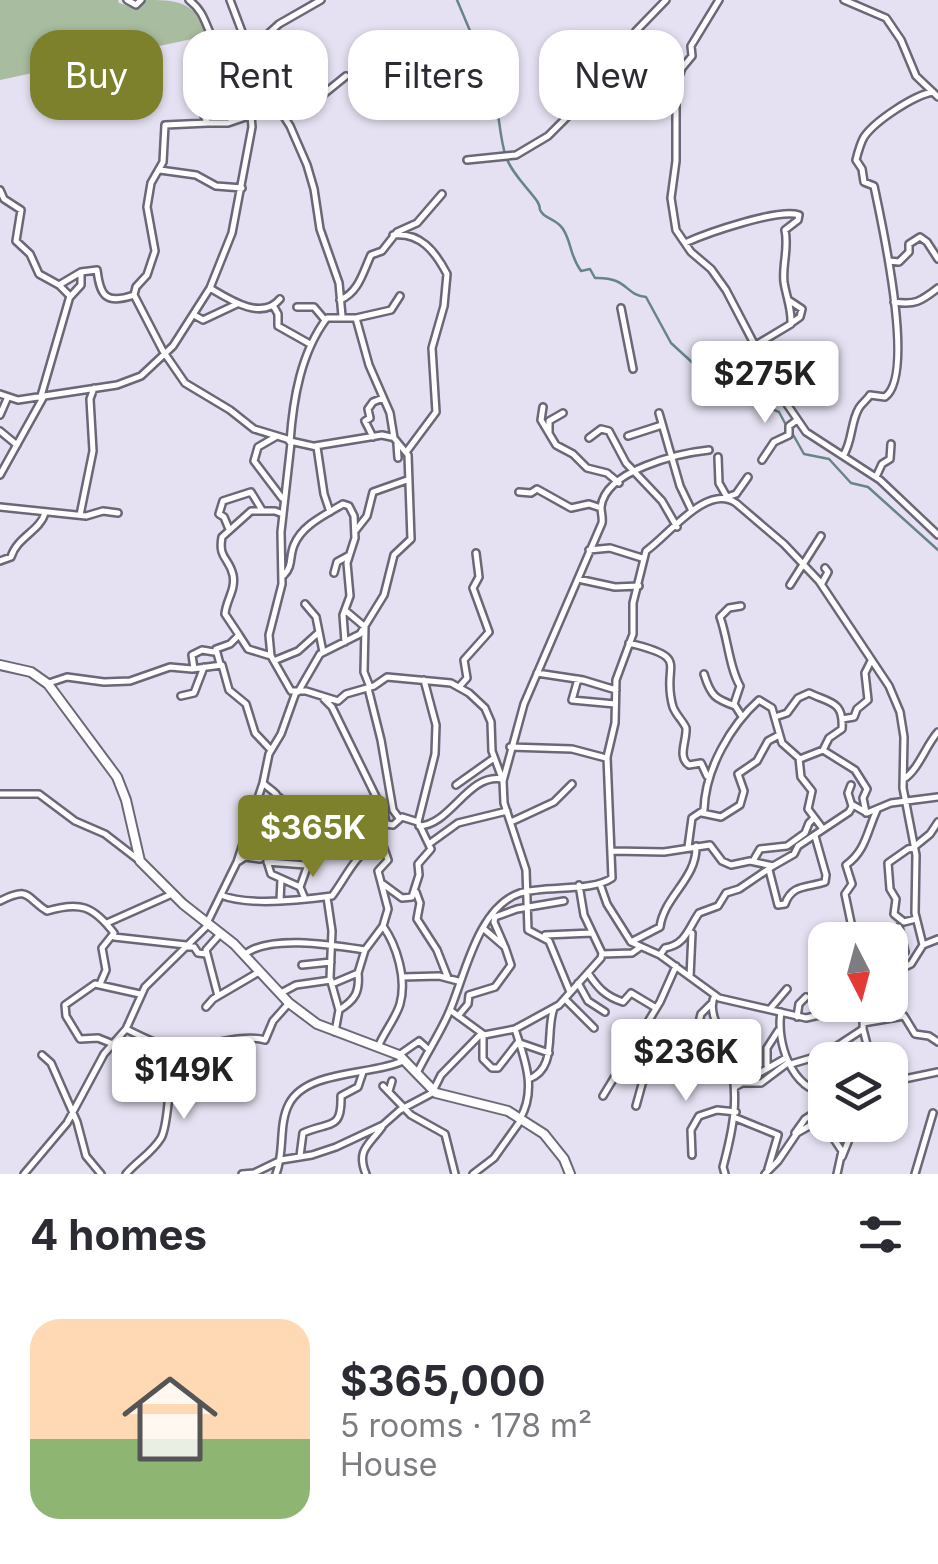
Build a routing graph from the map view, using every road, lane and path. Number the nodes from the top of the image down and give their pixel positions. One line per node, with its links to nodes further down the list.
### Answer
1 (127, 0): 2 (street)
2 (141, 0)
3 (189, 0): 23 (street)
4 (230, 0): 11 (street)
5 (321, 0): 12 (street)
6 (719, 0): 14 (street)
7 (844, 0): 10 (street)
8 (866, 0): 10 (street)
9 (661, 1): 13 (street)
10 (854, 5): 17 (street)
11 (241, 30)
12 (273, 30)
13 (637, 30)
14 (684, 66)
15 (346, 76): 16 (street)
16 (328, 91)
17 (936, 95): 32 (street)
18 (237, 120): 23 (street)
19 (250, 120): 26 (street)
20 (285, 120): 41 (street)
21 (564, 120): 24 (street)
22 (678, 120): 30 (street)
23 (208, 122): 25 (street)
24 (467, 160)
25 (160, 170): 26 (street); 38 (street)
26 (242, 188): 35 (street)
27 (0, 190): 34 (street)
28 (442, 194): 29 (street)
29 (392, 236): 41 (street); 82 (street)
30 (686, 244): 42 (street); 54 (street)
31 (938, 259): 32 (street)
32 (888, 261): 43 (street)
33 (81, 272): 34 (street); 37 (street); 38 (street)
34 (59, 285): 37 (street)
35 (210, 288): 44 (street); 48 (street)
36 (938, 288): 43 (street)
37 (70, 296): 60 (street)
38 (134, 296): 55 (street)
39 (400, 296): 50 (street)
40 (280, 299): 45 (street)
41 (340, 300): 49 (street)
42 (790, 301): 52 (street); 52 (street)
43 (894, 302): 84 (street)
44 (240, 303): 45 (street); 48 (street)
45 (274, 306): 53 (street)
46 (297, 307): 51 (street)
47 (622, 308): 56 (street)
48 (194, 315): 55 (street)
49 (342, 316): 50 (street); 51 (street)
50 (356, 318): 62 (street)
51 (325, 320): 53 (street)
52 (792, 322): 54 (street)
53 (310, 344): 76 (street)
54 (756, 346): 61 (street)
55 (166, 354): 58 (street); 71 (street)
56 (633, 370)
57 (812, 384): 61 (street)
58 (94, 388): 60 (street); 105 (street)
59 (0, 394): 63 (street)
60 (43, 396): 63 (street); 79 (street)
61 (782, 396): 68 (street)
62 (383, 398): 73 (street); 77 (street)
63 (8, 399): 67 (street)
64 (543, 406): 72 (street)
65 (659, 413): 69 (street)
66 (563, 414): 72 (street)
67 (0, 415)
68 (797, 420): 84 (street); 87 (street)
69 (662, 424): 75 (street); 83 (street)
70 (0, 432): 79 (street)
71 (277, 436): 76 (street); 96 (street)
72 (549, 436): 93 (street)
73 (373, 438): 77 (street); 80 (street)
74 (589, 438): 75 (street)
75 (622, 438): 88 (street)
76 (290, 441): 80 (street); 96 (street)
77 (396, 441): 82 (street); 86 (street)
78 (891, 444): 90 (street)
79 (18, 446): 89 (street)
80 (315, 446): 102 (street)
81 (709, 450): 83 (street)
82 (406, 452): 92 (street)
83 (674, 454): 88 (street); 100 (street)
84 (843, 456): 90 (street)
85 (718, 457): 95 (street)
86 (398, 458)
87 (762, 460)
88 (633, 472): 93 (street); 106 (street)
89 (0, 475)
90 (876, 477): 109 (street)
91 (748, 478): 95 (street)
92 (408, 479): 108 (street); 131 (street)
93 (618, 483): 98 (street)
94 (519, 492): 98 (street)
95 (727, 497): 100 (street); 120 (street)
96 (283, 500): 104 (street)
97 (0, 507): 101 (street)
98 (601, 508): 112 (street)
99 (262, 510): 104 (street); 107 (street); 107 (street)
100 (692, 511): 106 (street)
101 (45, 512): 105 (street); 119 (street)
102 (330, 512): 108 (street); 111 (street)
103 (118, 513): 105 (street)
104 (283, 514): 113 (street)
105 (80, 515)
106 (676, 527): 117 (street)
107 (229, 528): 133 (street)
108 (355, 532): 116 (street)
109 (938, 535)
110 (822, 536): 120 (street)
111 (293, 548): 113 (street); 123 (street)
112 (589, 550): 117 (street); 124 (street)
113 (281, 552): 123 (street)
114 (476, 553): 149 (street)
115 (331, 556): 118 (street)
116 (348, 556): 118 (street); 130 (street)
117 (642, 558): 127 (street)
118 (340, 559): 122 (street)
119 (0, 561)
120 (802, 564): 125 (street); 126 (street)
121 (825, 568): 125 (street)
122 (334, 573)
123 (282, 576): 138 (street)
124 (578, 579): 127 (street); 144 (street)
125 (821, 584): 139 (street)
126 (790, 585)
127 (639, 586): 135 (street)
128 (305, 604): 132 (street)
129 (741, 606): 156 (street)
130 (344, 610): 131 (street); 134 (street)
131 (364, 627): 134 (street); 150 (street)
132 (318, 633): 137 (street); 138 (street)
133 (239, 635): 136 (street); 138 (street)
134 (345, 642): 137 (street)
135 (629, 644): 151 (street); 170 (street)
136 (216, 652): 140 (street); 143 (street)
137 (323, 652): 152 (street)
138 (274, 658): 152 (street)
139 (871, 659): 159 (street); 172 (street)
140 (220, 664): 142 (street); 165 (street)
141 (0, 666): 148 (street)
142 (204, 666): 143 (street); 153 (street)
143 (194, 668): 148 (street)
144 (537, 673): 147 (street); 164 (street)
145 (704, 674): 156 (street)
146 (424, 679): 149 (street); 150 (street); 196 (street)
147 (578, 679): 151 (street); 155 (street)
148 (48, 684): 208 (street)
149 (459, 687): 167 (street)
150 (369, 688): 154 (street); 184 (street)
151 (616, 690): 155 (street)
152 (297, 692): 154 (street); 165 (street)
153 (181, 696)
154 (322, 698): 186 (street)
155 (615, 704): 169 (street)
156 (735, 706): 157 (street)
157 (741, 715): 158 (street); 170 (street)
158 (774, 718): 159 (street); 161 (street)
159 (842, 719): 166 (street)
160 (938, 732): 162 (street)
161 (779, 735): 168 (street); 187 (street)
162 (932, 738): 163 (street); 172 (street)
163 (938, 746)
164 (510, 747): 169 (street); 171 (street)
165 (271, 750): 173 (street)
166 (823, 750): 168 (street); 188 (street)
167 (495, 757): 171 (street); 175 (street)
168 (799, 758): 190 (street)
169 (607, 759): 204 (street)
170 (707, 779): 187 (street)
171 (502, 780): 185 (street); 196 (street)
172 (904, 781): 180 (street); 181 (street)
173 (263, 782): 178 (street); 209 (street)
174 (572, 784): 192 (street)
175 (456, 785)
176 (851, 785): 182 (street)
177 (0, 794): 208 (street)
178 (276, 794): 191 (street); 194 (street)
179 (938, 796): 181 (street)
180 (894, 802): 181 (street); 183 (street)
181 (907, 802): 203 (street)
182 (852, 806): 188 (street); 197 (street)
183 (877, 808): 188 (street); 230 (street)
184 (393, 810): 186 (street); 189 (street)
185 (508, 811): 192 (street); 200 (street)
186 (384, 813): 195 (street)
187 (702, 813): 202 (street)
188 (866, 813)
189 (399, 818): 195 (street); 196 (street)
190 (814, 818): 197 (street); 207 (street)
191 (280, 820): 194 (street); 206 (street)
192 (512, 822): 218 (street)
193 (938, 822): 203 (street)
194 (300, 824): 205 (street); 210 (street)
195 (386, 824): 199 (street)
196 (418, 824): 200 (street)
197 (823, 828): 198 (street)
198 (814, 836): 211 (street); 211 (street)
199 (380, 841): 205 (street); 213 (street)
200 (429, 844): 217 (street)
201 (696, 846): 202 (street); 207 (street); 243 (street)
202 (688, 848): 204 (street)
203 (914, 848): 229 (street); 231 (street)
204 (613, 851): 215 (street)
205 (362, 852): 221 (street)
206 (263, 860): 209 (street); 210 (street); 212 (street)
207 (754, 861): 211 (street)
208 (140, 862): 219 (street)
209 (237, 862): 220 (street)
210 (308, 865): 216 (street)
211 (771, 867): 236 (street)
212 (282, 879): 216 (street); 225 (street)
213 (383, 884): 222 (street); 228 (street)
214 (579, 884): 215 (street); 218 (street); 238 (street)
215 (600, 884): 243 (street)
216 (300, 887): 223 (street)
217 (416, 890): 222 (street); 264 (street)
218 (527, 891): 227 (street); 237 (street)
219 (172, 894): 233 (street); 234 (street)
220 (221, 896): 225 (street); 233 (street)
221 (327, 897): 223 (street); 246 (street)
222 (402, 898): 228 (street)
223 (304, 899): 225 (street)
224 (0, 901): 234 (street)
225 (280, 901)
226 (564, 901): 227 (street)
227 (526, 908): 240 (street); 247 (street)
228 (388, 909): 235 (street)
229 (916, 919): 232 (street); 244 (street)
230 (851, 922)
231 (900, 922)
232 (908, 922)
233 (208, 923): 239 (street); 245 (street)
234 (105, 924): 241 (street)
235 (383, 926): 249 (street); 263 (street)
236 (691, 928): 254 (street); 265 (street)
237 (484, 930): 247 (street); 266 (street)
238 (592, 932): 240 (street); 252 (street)
239 (222, 934): 251 (street); 253 (street)
240 (543, 935): 271 (street)
241 (113, 937): 245 (street); 269 (street)
242 (938, 939): 244 (street)
243 (631, 942): 248 (street)
244 (926, 944): 250 (street); 258 (street)
245 (185, 946): 251 (street); 273 (street)
246 (332, 947): 249 (street); 253 (street); 255 (street); 256 (street)
247 (505, 947): 276 (street)
248 (639, 948): 252 (street); 254 (street)
249 (365, 950): 262 (street)
250 (936, 950)
251 (206, 954): 275 (street)
252 (602, 954): 261 (street)
253 (244, 955): 260 (street)
254 (660, 955): 259 (street)
255 (320, 962): 256 (street); 257 (street)
256 (331, 962): 267 (street)
257 (302, 965)
258 (908, 965)
259 (676, 966): 265 (street); 284 (street)
260 (259, 972): 274 (street); 275 (street)
261 (588, 972): 268 (street); 284 (street)
262 (358, 973): 267 (street); 286 (street)
263 (402, 978): 264 (street); 308 (street)
264 (448, 978): 266 (street)
265 (690, 980): 277 (street)
266 (458, 981): 272 (street)
267 (331, 982): 274 (street); 286 (street)
268 (578, 983): 271 (street); 288 (street)
269 (100, 984): 273 (street); 306 (street)
270 (787, 989): 285 (street)
271 (570, 992): 279 (street)
272 (456, 993): 276 (street); 287 (street)
273 (140, 994): 299 (street)
274 (280, 994): 280 (street)
275 (218, 996): 282 (street)
276 (468, 996): 290 (street)
277 (714, 996): 281 (street); 285 (street)
278 (806, 997): 291 (street)
279 (565, 999): 283 (street); 296 (street)
280 (289, 1003): 300 (street); 307 (street)
281 (711, 1004): 302 (street); 322 (street)
282 (206, 1007)
283 (554, 1008): 295 (street); 310 (street)
284 (656, 1008): 297 (street)
285 (770, 1009): 289 (street)
286 (339, 1010): 300 (street)
287 (450, 1010): 290 (street); 309 (street)
288 (605, 1012)
289 (781, 1012): 291 (street); 298 (street)
290 (458, 1016): 301 (street)
291 (797, 1017): 292 (street)
292 (808, 1018)
293 (863, 1022): 294 (street)
294 (863, 1026): 303 (street); 305 (street); 313 (street)
295 (515, 1028): 301 (street); 304 (street)
296 (594, 1028)
297 (643, 1028): 302 (street); 325 (street)
298 (779, 1028): 313 (street); 314 (street)
299 (126, 1029): 306 (street); 307 (street)
300 (335, 1032): 308 (street)
301 (484, 1034): 304 (street); 318 (street)
302 (650, 1034): 326 (street)
303 (938, 1041)
304 (519, 1042): 310 (street); 320 (street)
305 (868, 1042)
306 (113, 1044): 329 (street)
307 (170, 1047): 345 (street)
308 (378, 1047): 312 (street)
309 (428, 1049): 312 (street); 317 (street)
310 (550, 1053): 320 (street)
311 (42, 1055): 329 (street)
312 (402, 1058): 315 (street); 317 (street)
313 (788, 1061): 314 (street); 322 (street); 323 (street)
314 (766, 1068): 322 (street)
315 (363, 1072): 339 (street); 341 (street)
316 (938, 1072): 319 (street)
317 (419, 1075): 318 (street); 324 (street)
318 (440, 1075): 324 (street)
319 (908, 1077)
320 (529, 1079): 332 (street)
321 (392, 1081): 327 (street)
322 (737, 1085): 330 (street)
323 (808, 1086)
324 (433, 1091): 327 (street); 332 (street)
325 (603, 1096)
326 (636, 1106)
327 (405, 1107): 333 (street); 350 (street)
328 (932, 1112): 355 (street)
329 (71, 1113): 343 (street); 344 (street)
330 (736, 1115): 338 (street); 342 (street); 353 (street)
331 (808, 1117): 335 (street)
332 (520, 1120): 351 (street); 352 (street)
333 (383, 1125): 339 (street); 349 (street)
334 (808, 1127): 335 (street)
335 (795, 1135): 342 (street)
336 (836, 1142): 340 (street)
337 (848, 1142): 340 (street)
338 (692, 1155)
339 (300, 1157): 341 (street)
340 (841, 1159): 354 (street)
341 (281, 1160): 347 (street); 348 (street)
342 (767, 1172)
343 (24, 1174)
344 (101, 1174)
345 (126, 1174)
346 (242, 1174): 347 (street)
347 (253, 1174)
348 (276, 1174)
349 (366, 1174)
350 (455, 1174)
351 (473, 1174)
352 (570, 1174)
353 (725, 1174)
354 (838, 1174)
355 (915, 1174)

